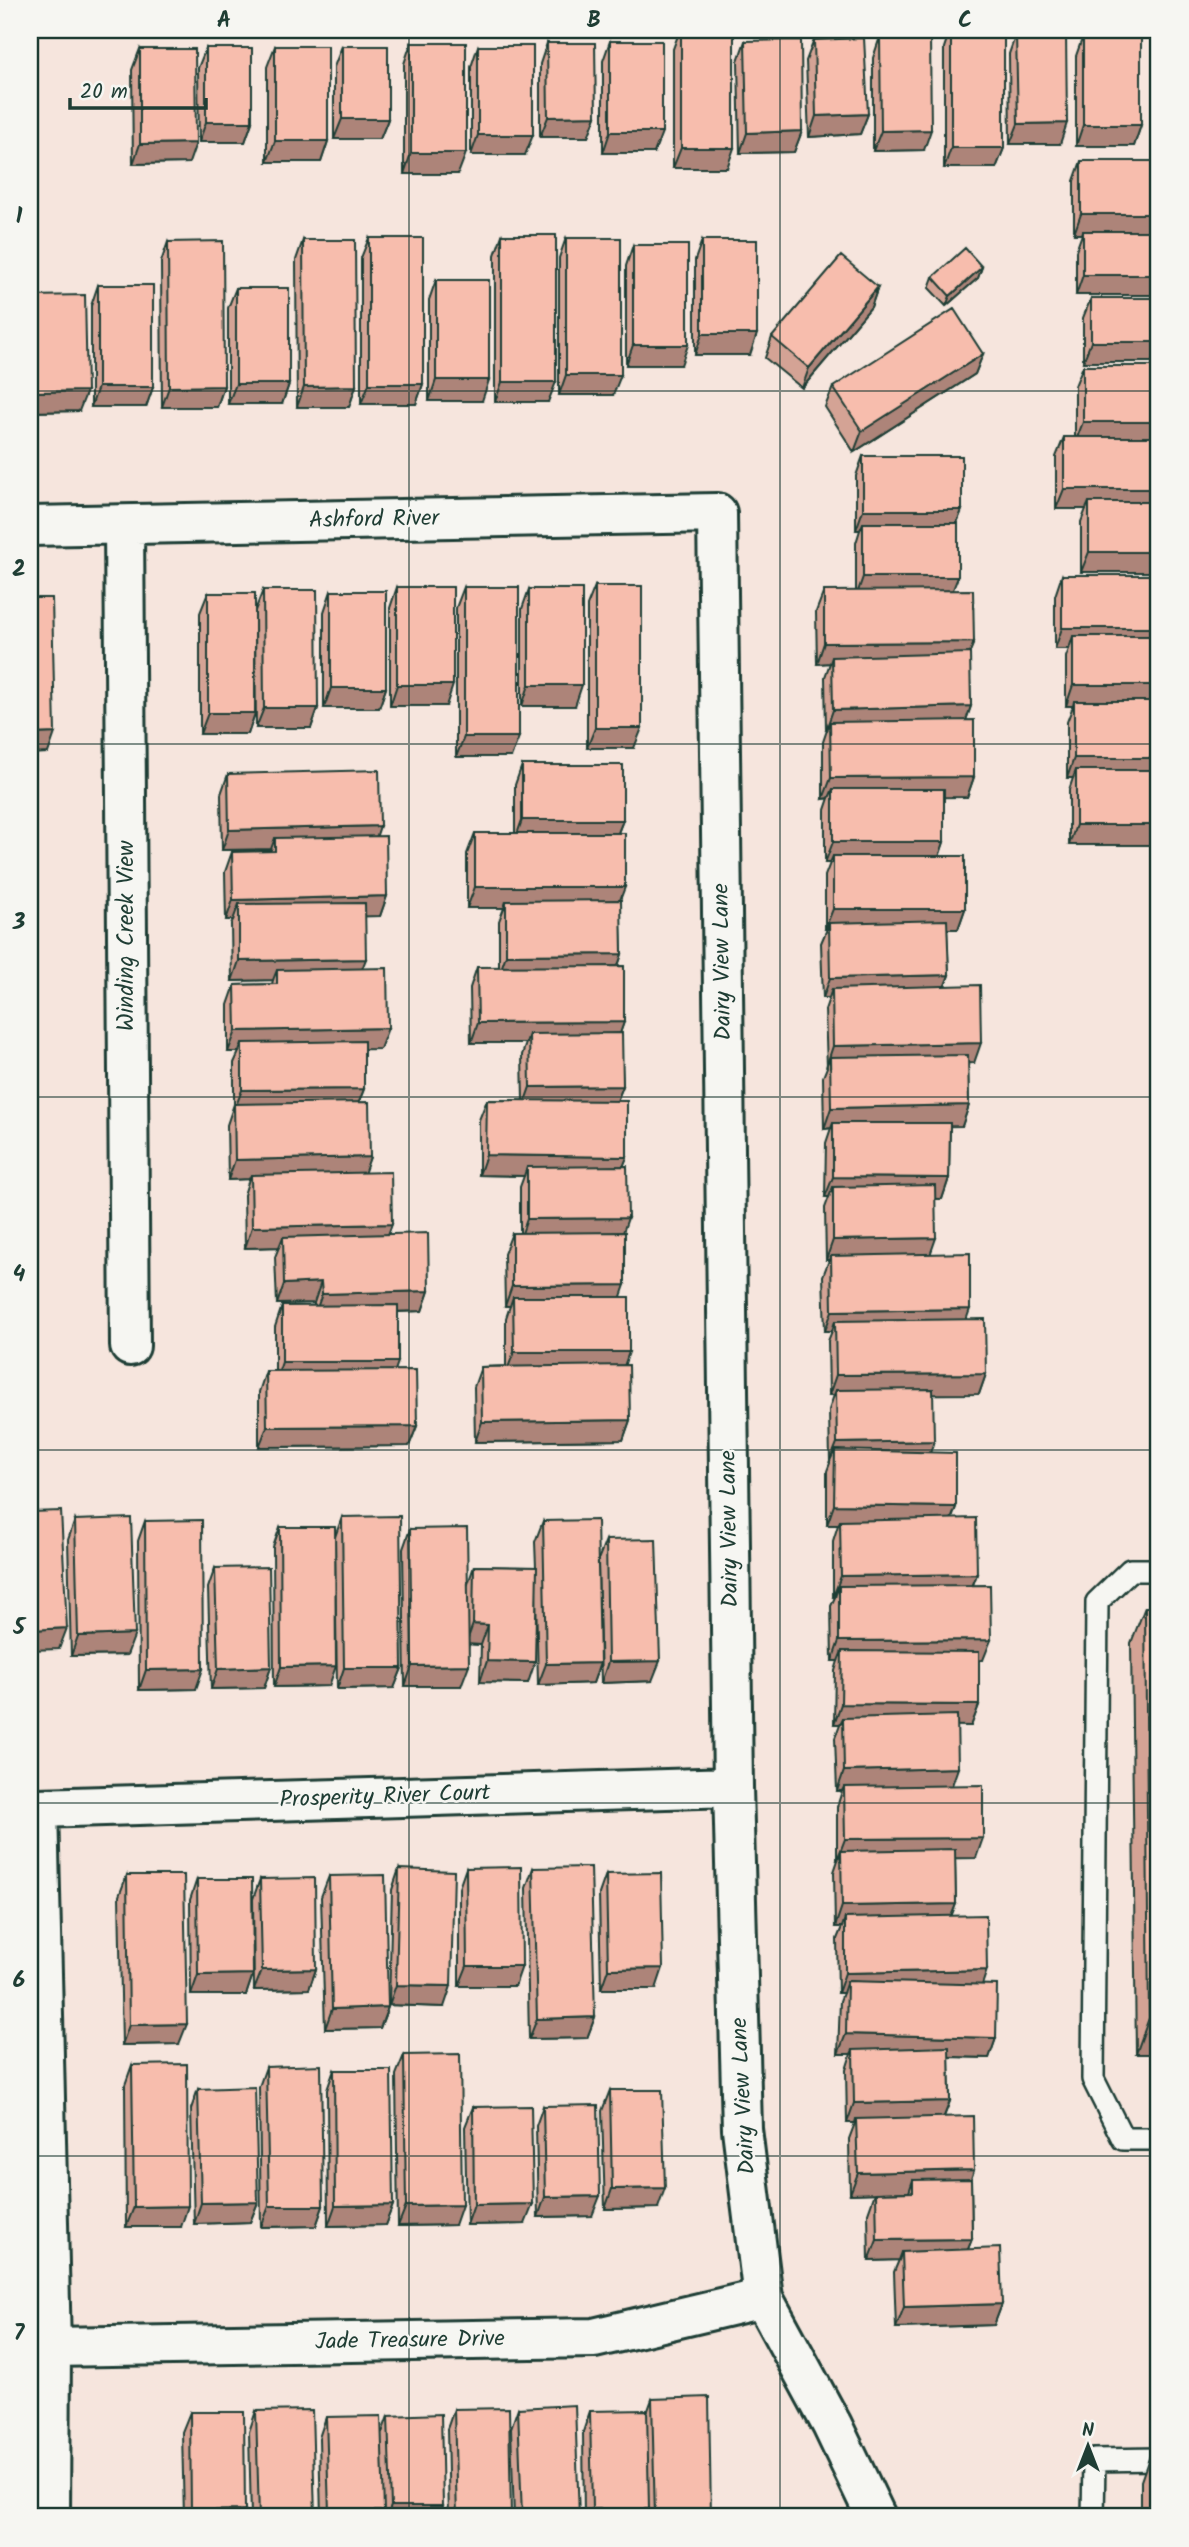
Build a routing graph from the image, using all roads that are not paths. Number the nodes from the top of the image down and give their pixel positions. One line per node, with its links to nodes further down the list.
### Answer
1 (717, 513): 2 (street, Ashford River); 6 (street, Dairy View Lane)
2 (124, 525): 3 (street, Ashford River); 4 (street, Winding Creek View)
3 (30, 526)
4 (130, 1346)
5 (1159, 1570): 7 (lane)
6 (733, 1787): 8 (street, Dairy View Lane); 9 (street, Prosperity River Court)
7 (1159, 2139)
8 (764, 2298): 9 (street, Jade Treasure Drive); 12 (street, Dairy View Lane)
9 (51, 2347): 11 (street)
10 (1159, 2459): 13 (lane)
11 (50, 2517)
12 (876, 2517)
13 (1093, 2517)

